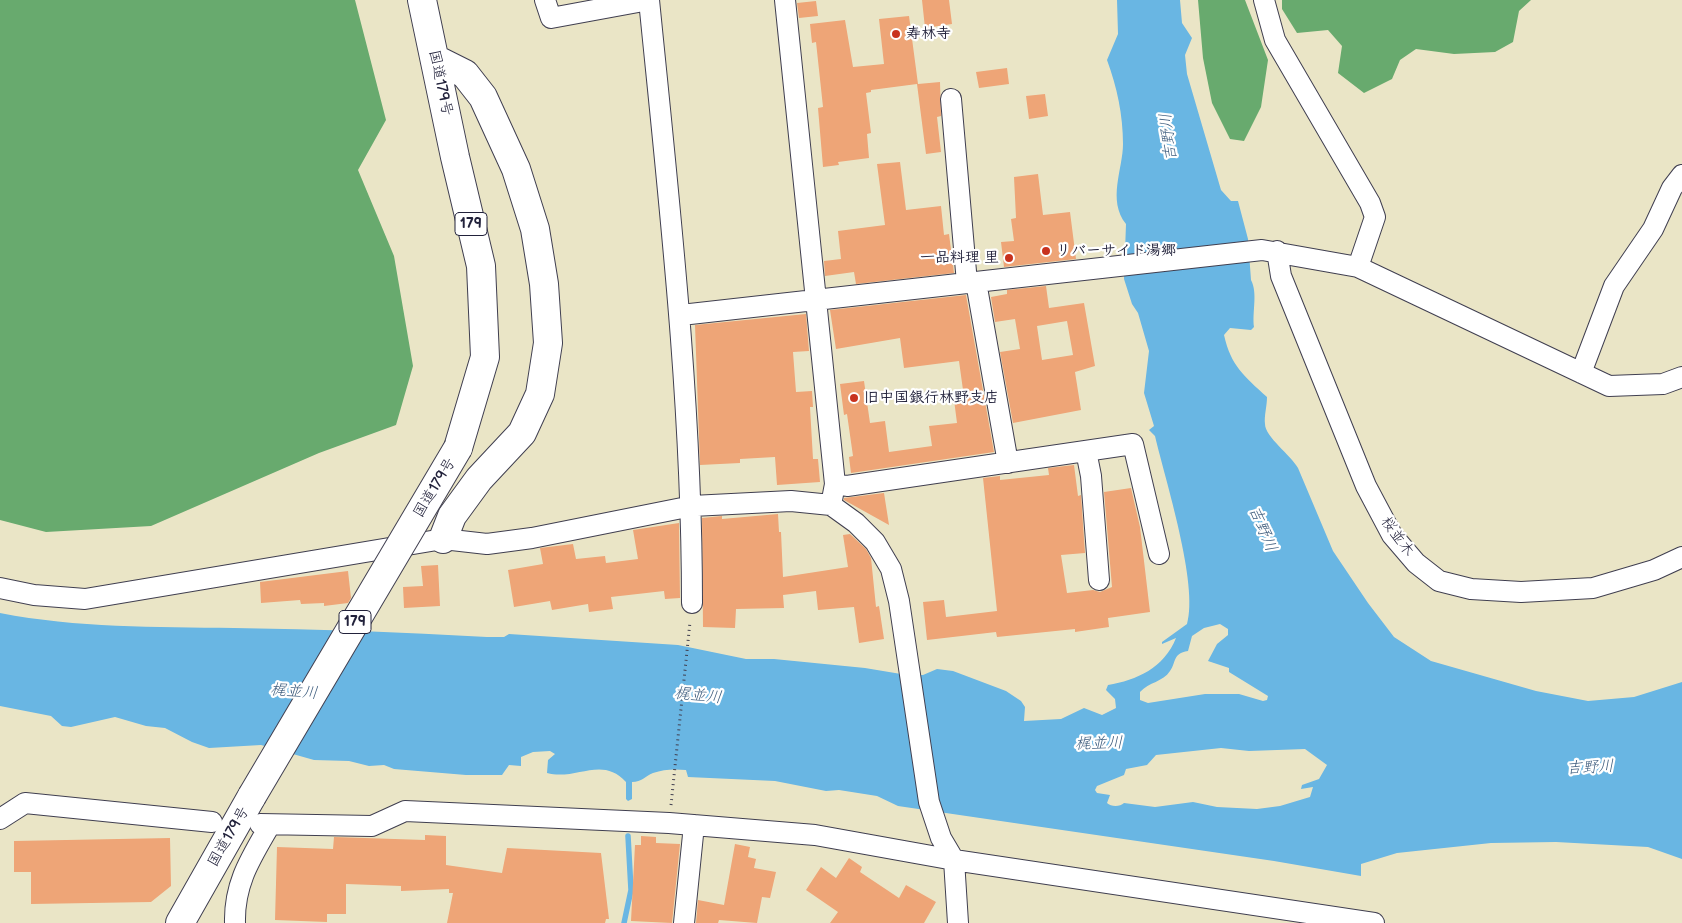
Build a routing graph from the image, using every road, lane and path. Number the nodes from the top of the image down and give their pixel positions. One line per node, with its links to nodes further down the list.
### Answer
1 (422, 0): 5 (highway, 国道179号 / 179)
2 (544, 0): 12 (street)
3 (785, 0): 11 (street)
4 (1264, 0): 9 (street)
5 (435, 59): 20 (highway); 32 (highway, 国道179号 / 179, bridge)
6 (951, 100): 10 (street)
7 (1682, 175): 13 (street)
8 (1270, 251): 9 (street); 10 (street); 22 (street, 桜並木)
9 (1358, 266): 13 (street)
10 (972, 283): 11 (street); 16 (street)
11 (816, 299): 12 (street); 17 (street)
12 (681, 315): 19 (street)
13 (1581, 373): 14 (street)
14 (1682, 377)
15 (1086, 451): 16 (street); 21 (street); 23 (street)
16 (1008, 463): 17 (street)
17 (835, 484): 18 (street)
18 (831, 505): 19 (street); 31 (street)
19 (692, 506): 20 (street); 25 (street)
20 (444, 539): 24 (street)
21 (1159, 554)
22 (1682, 557)
23 (1099, 580)
24 (0, 588)
25 (692, 603)
26 (689, 638): 27 (path)
27 (670, 810)
28 (0, 819): 29 (street)
29 (212, 822)
30 (694, 825): 31 (street); 33 (street); 34 (street)
31 (954, 860): 35 (street); 36 (street)
32 (180, 923)
33 (235, 923)
34 (684, 923)
35 (958, 923)
36 (1374, 923)

